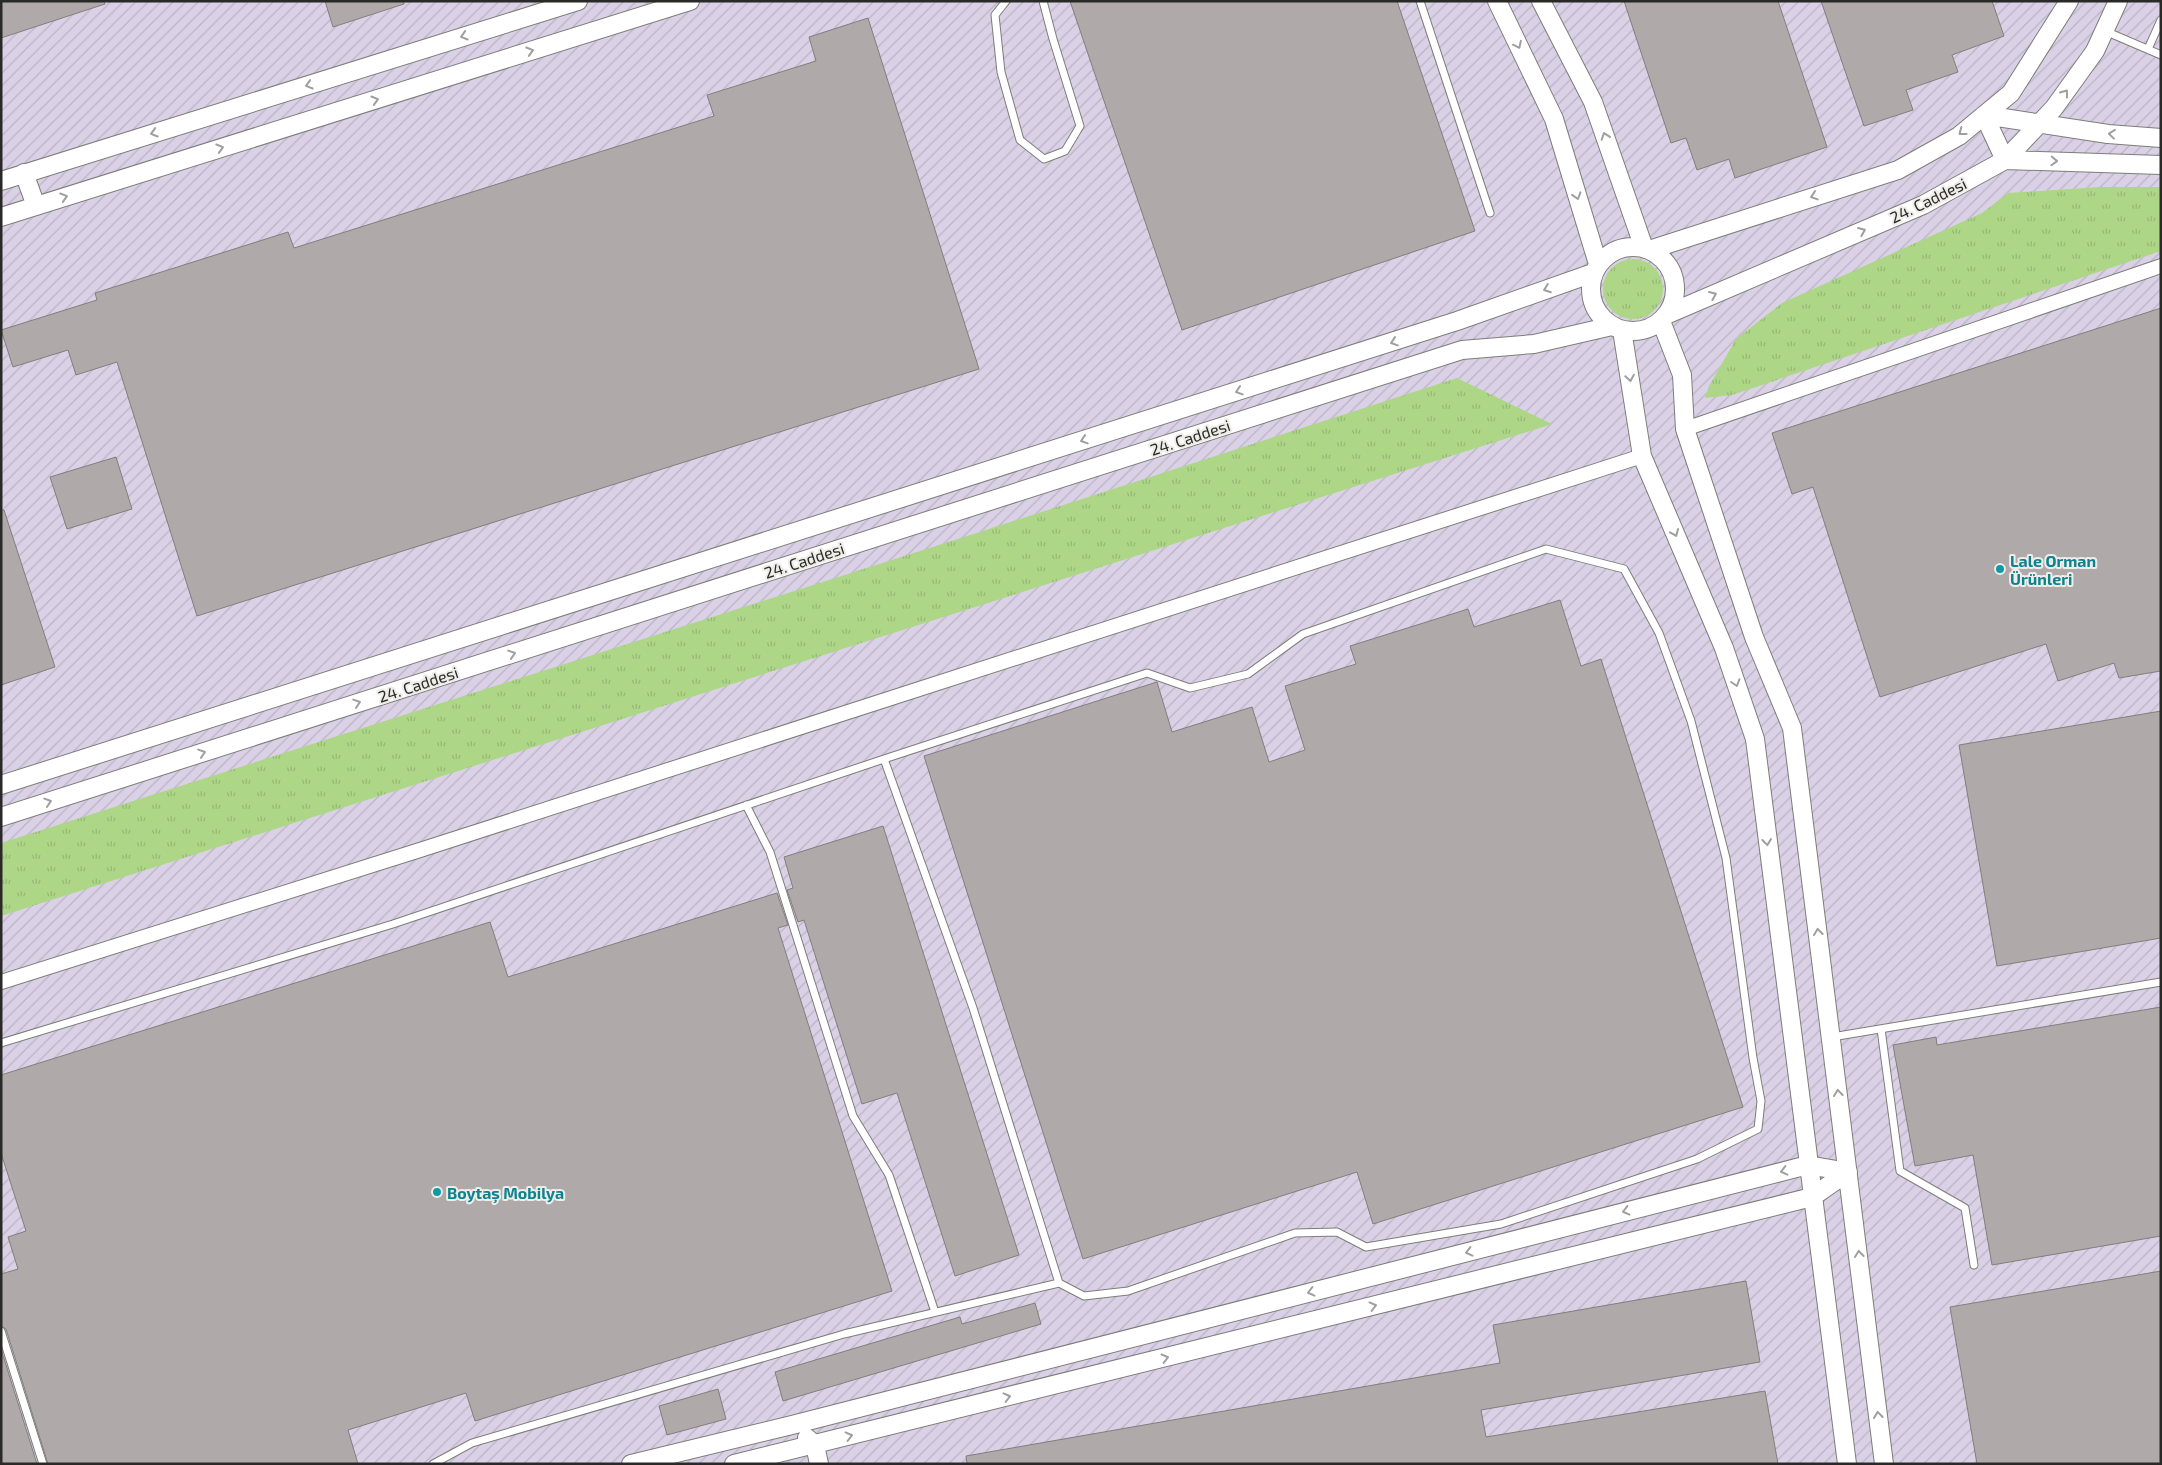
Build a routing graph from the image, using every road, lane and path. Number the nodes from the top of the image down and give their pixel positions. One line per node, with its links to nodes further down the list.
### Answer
1 (578, 1): 19 (street, one-way to 19)
2 (690, 1): 21 (street, one-way to 2)
3 (1006, 1): 4 (lane)
4 (1043, 1)
5 (1420, 1): 22 (lane)
6 (1496, 1): 26 (street, one-way to 26)
7 (1541, 1): 24 (street, one-way to 7)
8 (2069, 1): 14 (street)
9 (2118, 1): 11 (street, 24. Caddesi)
10 (2161, 20): 12 (lane)
11 (2104, 31): 12 (lane); 15 (street, 24. Caddesi, one-way to 11)
12 (2148, 49): 13 (lane)
13 (2161, 55)
14 (1984, 115): 15 (street); 17 (street); 24 (street, one-way to 24)
15 (2040, 122): 16 (street, one-way to 15); 17 (street, 24. Caddesi)
16 (2161, 138)
17 (2005, 160): 18 (street, one-way to 18); 27 (street, 24. Caddesi, one-way to 17)
18 (2161, 165)
19 (24, 173): 20 (street); 21 (street)
20 (1, 180)
21 (36, 206): 23 (street)
22 (1490, 213)
23 (1, 217)
24 (1647, 249): 26 (street); 27 (street)
25 (2161, 266): 29 (street)
26 (1596, 268): 28 (street); 32 (street, 24. Caddesi, one-way to 32)
27 (1664, 318): 28 (street); 29 (street)
28 (1617, 328): 30 (street, one-way to 30); 34 (street, 24. Caddesi, one-way to 28)
29 (1685, 429): 38 (street, one-way to 29)
30 (1642, 456): 35 (street); 40 (street, one-way to 40)
31 (884, 759): 33 (lane); 44 (lane); 44 (lane)
32 (1, 785)
33 (746, 805): 39 (lane); 45 (lane)
34 (1, 817)
35 (1, 982)
36 (2161, 982): 37 (lane)
37 (1881, 1029): 38 (lane); 43 (lane)
38 (1831, 1037): 41 (street, one-way to 38)
39 (1, 1043)
40 (1808, 1165): 41 (street); 42 (street); 47 (street, one-way to 47)
41 (1848, 1172): 42 (street); 56 (street, one-way to 41)
42 (1812, 1197): 48 (street, one-way to 42); 55 (street)
43 (1974, 1266)
44 (1059, 1283): 45 (lane)
45 (936, 1312): 51 (lane)
46 (1, 1331): 50 (lane)
47 (792, 1424): 48 (street); 49 (street); 52 (street)
48 (815, 1445): 49 (street); 54 (street)
49 (785, 1458): 53 (street)
50 (43, 1464)
51 (434, 1464)
52 (631, 1464)
53 (734, 1464)
54 (819, 1464)
55 (1847, 1464)
56 (1884, 1464)

